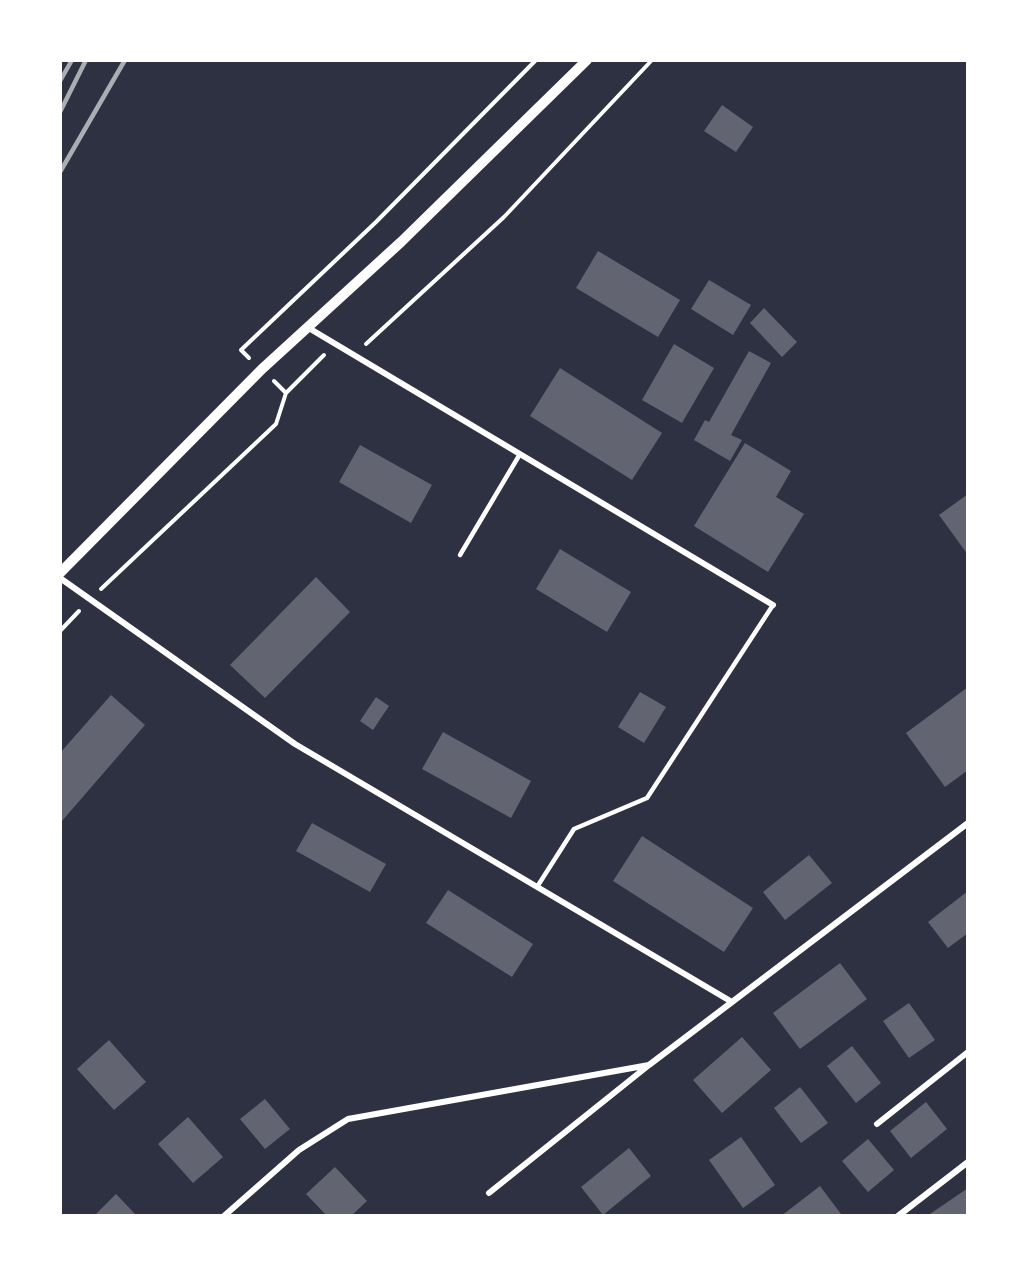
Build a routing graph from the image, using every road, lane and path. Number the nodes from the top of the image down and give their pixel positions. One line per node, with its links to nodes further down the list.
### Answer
1 (536, 60): 7 (path)
2 (587, 60): 4 (street)
3 (652, 60): 6 (path)
4 (308, 327): 5 (street); 7 (street)
5 (335, 344): 6 (street); 8 (path)
6 (355, 355): 9 (street)
7 (262, 369): 8 (path); 11 (street)
8 (286, 393): 12 (path)
9 (520, 454): 10 (lane); 13 (street)
10 (460, 555)
11 (60, 575): 12 (street)
12 (90, 600): 14 (path); 16 (street)
13 (773, 605): 16 (lane)
14 (60, 631)
15 (968, 823): 17 (street)
16 (537, 887): 17 (street)
17 (732, 1002): 19 (street)
18 (968, 1052): 20 (street)
19 (649, 1065): 22 (street); 23 (street)
20 (877, 1124)
21 (968, 1162): 24 (street)
22 (489, 1193)
23 (224, 1216)
24 (898, 1216)

